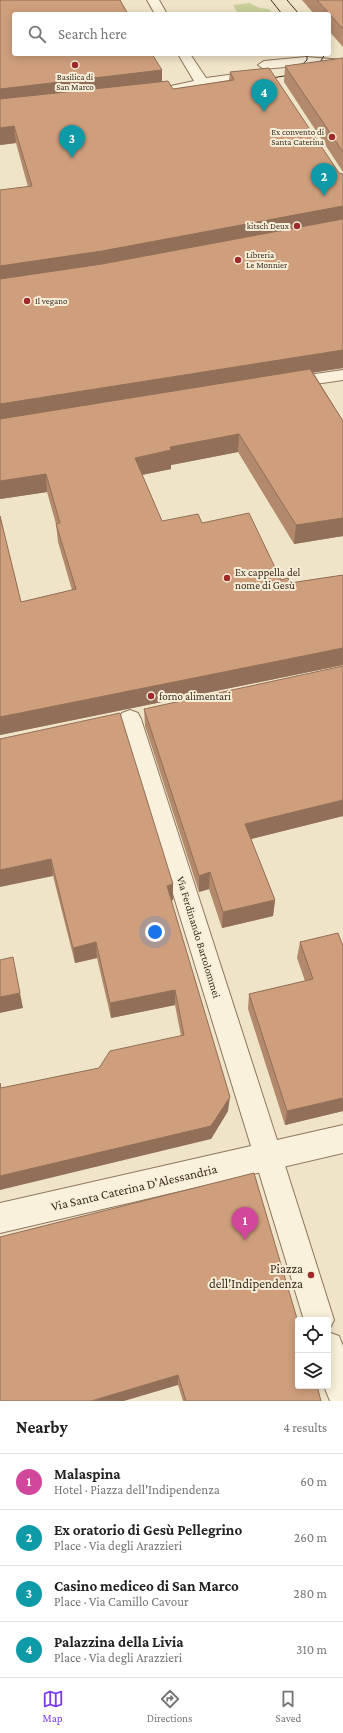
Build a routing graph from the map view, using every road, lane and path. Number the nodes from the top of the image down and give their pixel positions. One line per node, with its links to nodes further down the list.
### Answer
1 (153, 0): 2 (street)
2 (160, 12)
3 (185, 56): 6 (street)
4 (343, 64): 7 (street)
5 (343, 67): 7 (street)
6 (194, 72): 7 (street); 8 (street)
7 (269, 73): 8 (street)
8 (202, 83): 9 (street)
9 (150, 93)
10 (343, 375): 11 (street)
11 (268, 386)
12 (132, 718): 14 (street, Via Ferdinando Bartolommei)
13 (343, 1139): 14 (street)
14 (268, 1156): 15 (street, Via Santa Caterina D'Alessandria); 16 (street)
15 (0, 1218)
16 (318, 1317)
17 (330, 1353): 18 (street)
18 (343, 1395)

